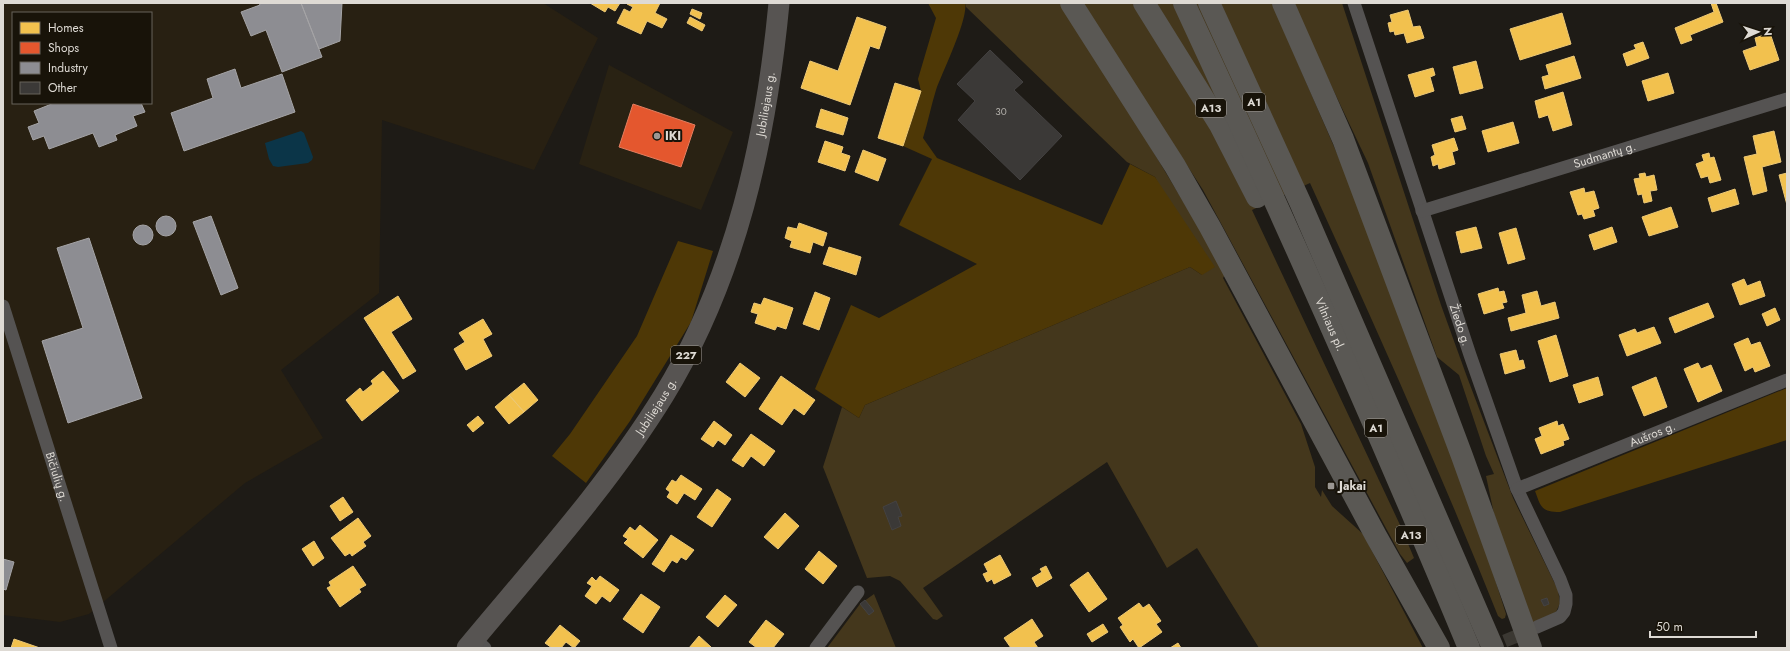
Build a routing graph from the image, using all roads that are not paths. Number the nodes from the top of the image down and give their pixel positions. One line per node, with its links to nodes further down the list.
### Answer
1 (779, 3): 16 (main road, Jubiliejaus g. / 227)
2 (1072, 3): 19 (highway)
3 (1144, 3): 10 (highway, A13)
4 (1184, 3): 10 (highway, Vilniaus pl. / A1)
5 (1208, 3): 21 (highway, Vilniaus pl. / A1)
6 (1283, 3): 22 (highway)
7 (1354, 3): 9 (street, Žiedo g.)
8 (1787, 99): 9 (street, Sudmantų g.)
9 (1422, 211): 13 (street, Žiedo g.)
10 (1274, 214): 20 (highway, Vilniaus pl. / A1)
11 (3, 306): 17 (street, Bičiulių g.)
12 (1787, 380): 13 (street, Aušros g.)
13 (1517, 489): 15 (street, Žiedo g.)
14 (858, 592): 18 (street)
15 (1537, 627)
16 (476, 645)
17 (111, 648)
18 (816, 648)
19 (1439, 648)
20 (1469, 648)
21 (1493, 648)
22 (1531, 648)

